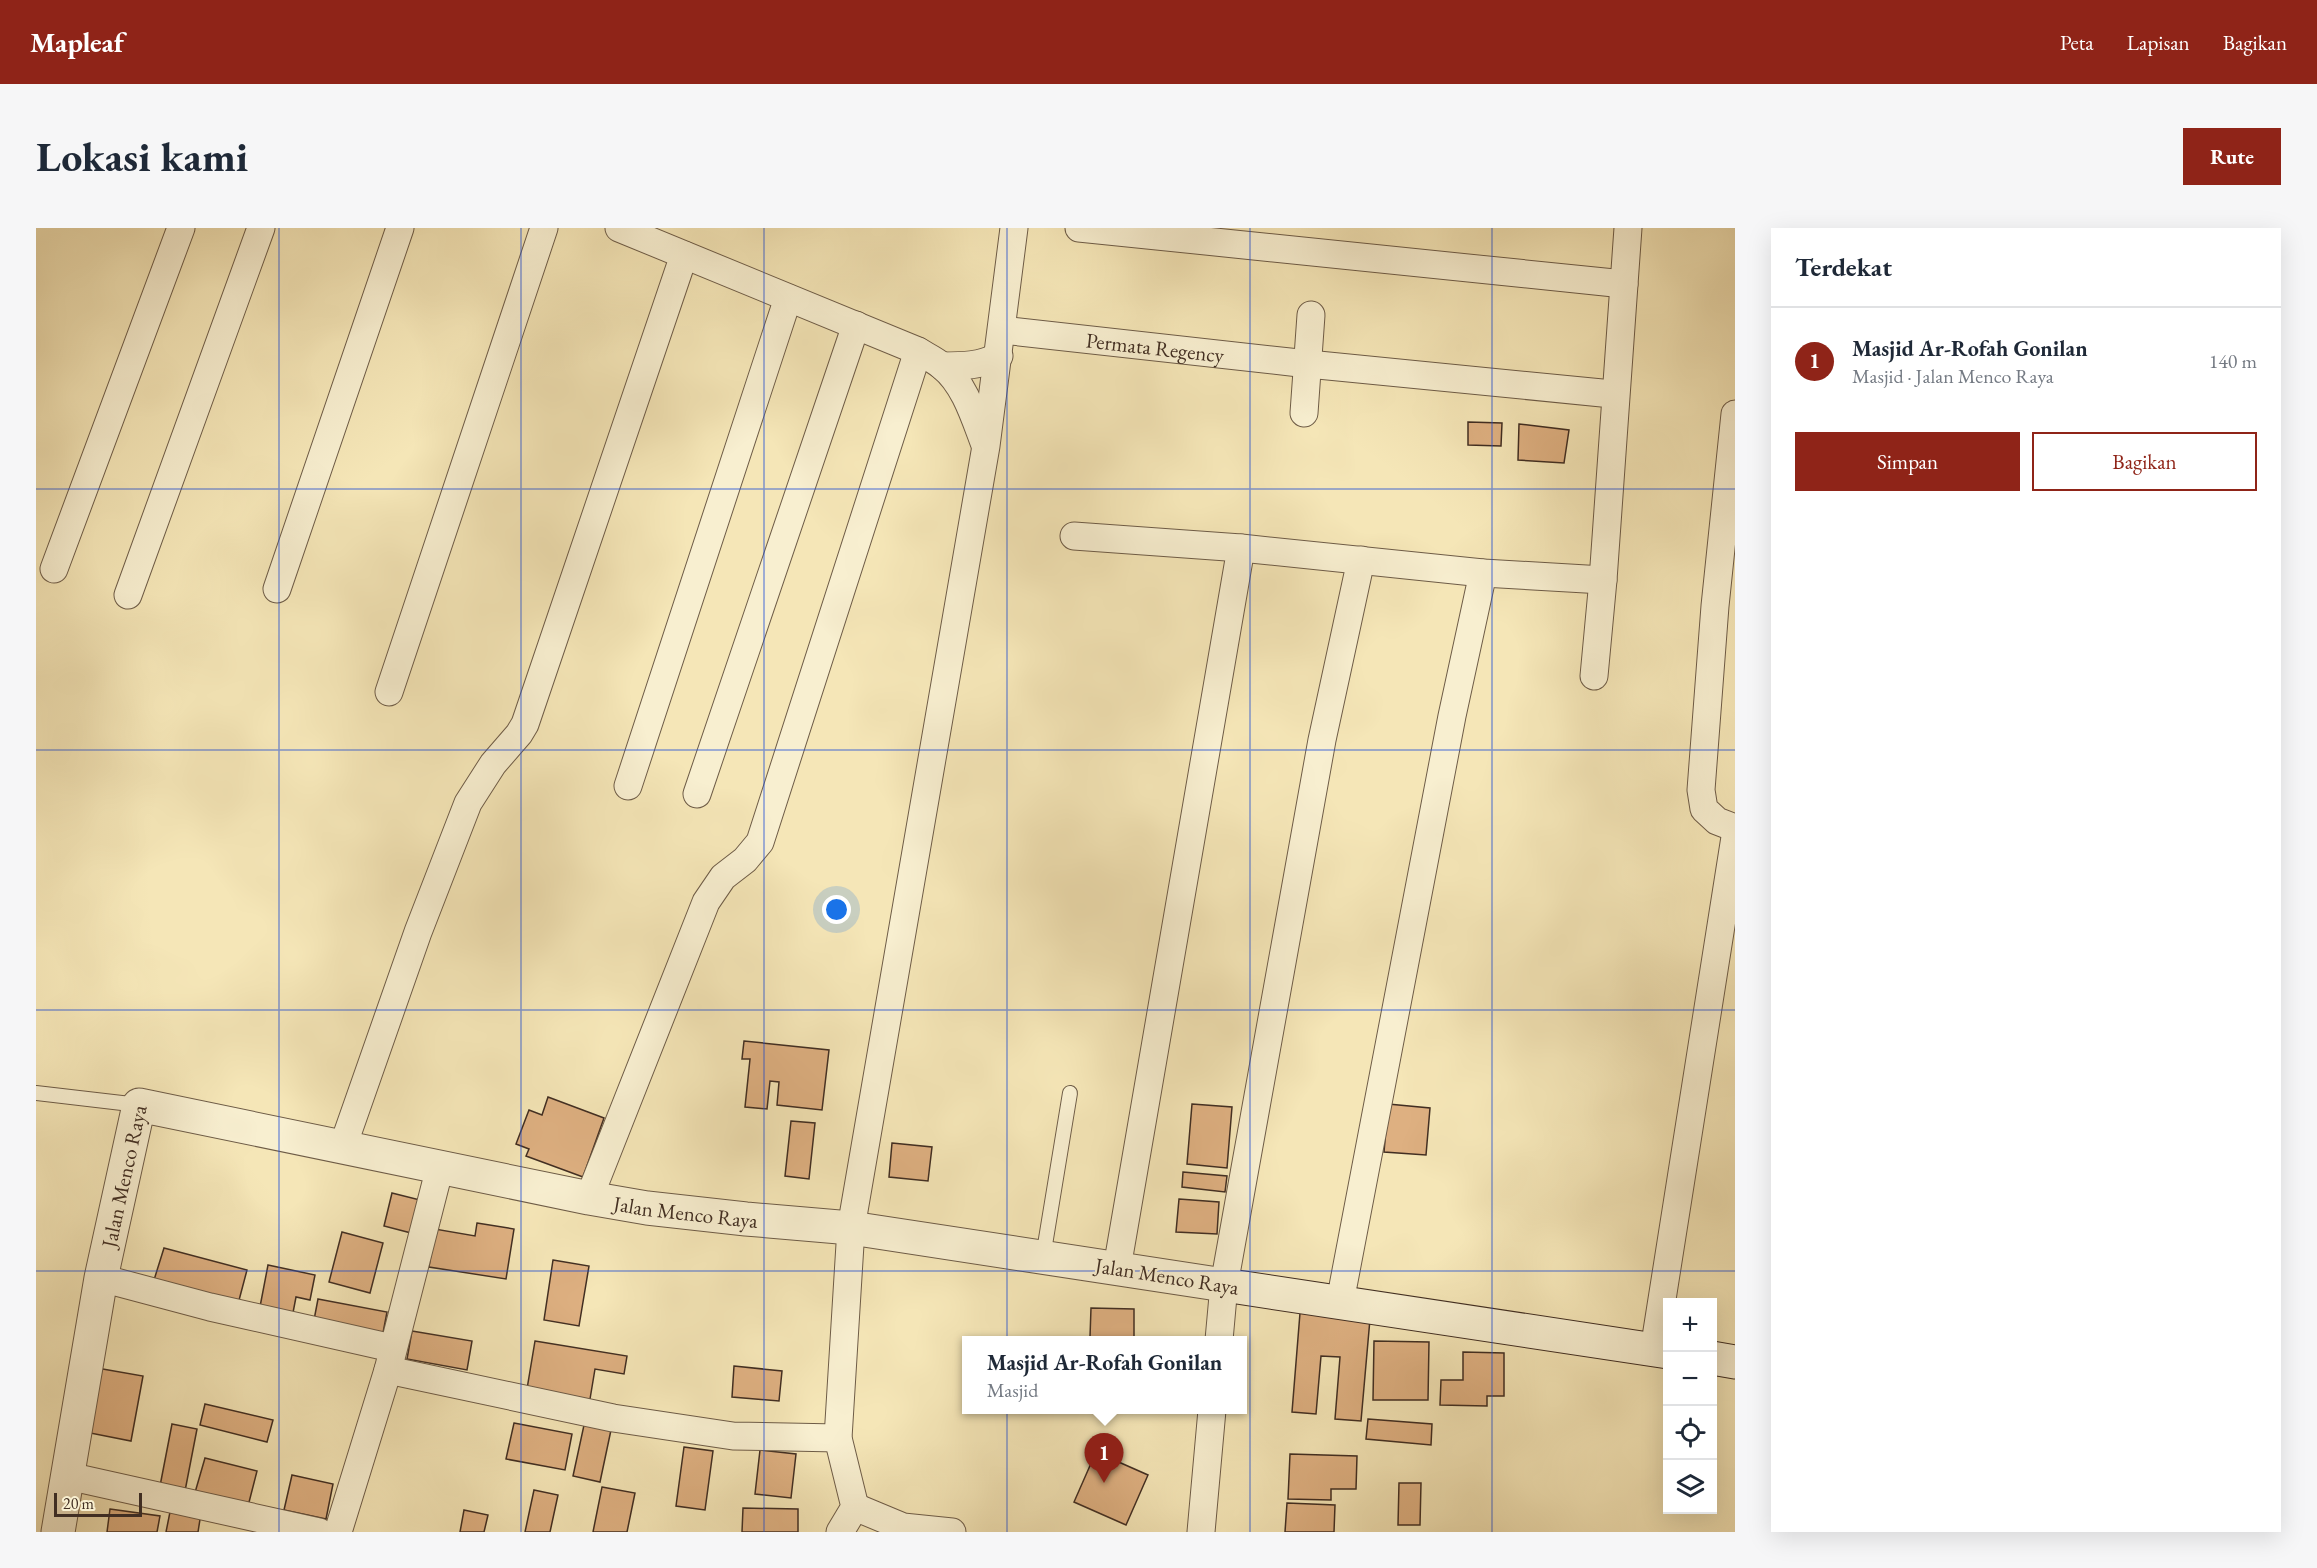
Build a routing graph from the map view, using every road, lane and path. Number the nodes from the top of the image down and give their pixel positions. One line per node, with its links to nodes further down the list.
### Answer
1 (181, 228): 25 (street)
2 (261, 228): 29 (street)
3 (400, 228): 28 (street)
4 (544, 228): 31 (street)
5 (619, 228): 9 (street)
6 (1014, 228): 14 (street)
7 (1079, 228): 10 (street)
8 (1628, 228): 10 (street)
9 (684, 255): 11 (street); 39 (street)
10 (1624, 284): 27 (street)
11 (788, 298): 13 (street); 32 (street)
12 (1311, 315): 16 (street)
13 (856, 325): 15 (street); 33 (street)
14 (1000, 343): 16 (street, Permata Regency); 17 (street); 21 (street)
15 (918, 351): 17 (street); 41 (street)
16 (1308, 364): 18 (street, Permata Regency); 19 (street)
17 (942, 366): 21 (street)
18 (1602, 393)
19 (1304, 413)
20 (1735, 414): 34 (street)
21 (986, 446): 42 (street)
22 (1074, 536): 23 (street)
23 (1240, 548): 24 (street); 44 (street)
24 (1361, 560): 26 (street); 46 (street)
25 (54, 569)
26 (1483, 573): 27 (street); 47 (street)
27 (1603, 580): 30 (street)
28 (278, 589)
29 (128, 595)
30 (1593, 676)
31 (389, 692)
32 (628, 786)
33 (697, 794)
34 (1735, 828)
35 (1735, 837): 49 (street)
36 (36, 1092): 38 (lane)
37 (1070, 1093): 43 (lane)
38 (139, 1105): 39 (street, Jalan Menco Raya); 45 (street, Jalan Menco Raya)
39 (343, 1146): 40 (street, Jalan Menco Raya)
40 (440, 1167): 41 (street, Jalan Menco Raya); 50 (street)
41 (589, 1198): 42 (street, Jalan Menco Raya)
42 (851, 1228): 43 (street, Jalan Menco Raya); 54 (street)
43 (1043, 1257): 44 (street, Jalan Menco Raya)
44 (1117, 1268): 46 (street, Jalan Menco Raya)
45 (101, 1278): 50 (street); 55 (street, Jalan Menco Raya)
46 (1224, 1285): 47 (street, Jalan Menco Raya); 48 (street)
47 (1340, 1302): 49 (street, Jalan Menco Raya)
48 (1219, 1336)
49 (1661, 1351)
50 (390, 1359): 54 (street); 59 (street)
51 (1717, 1359): 52 (street)
52 (1735, 1362)
53 (1212, 1414): 62 (street)
54 (838, 1438): 56 (street)
55 (68, 1476): 57 (street, Jalan Menco Raya); 58 (street)
56 (855, 1507): 60 (street); 61 (street)
57 (58, 1532)
58 (320, 1532)
59 (338, 1532)
60 (840, 1532)
61 (952, 1532)
62 (1201, 1532)

